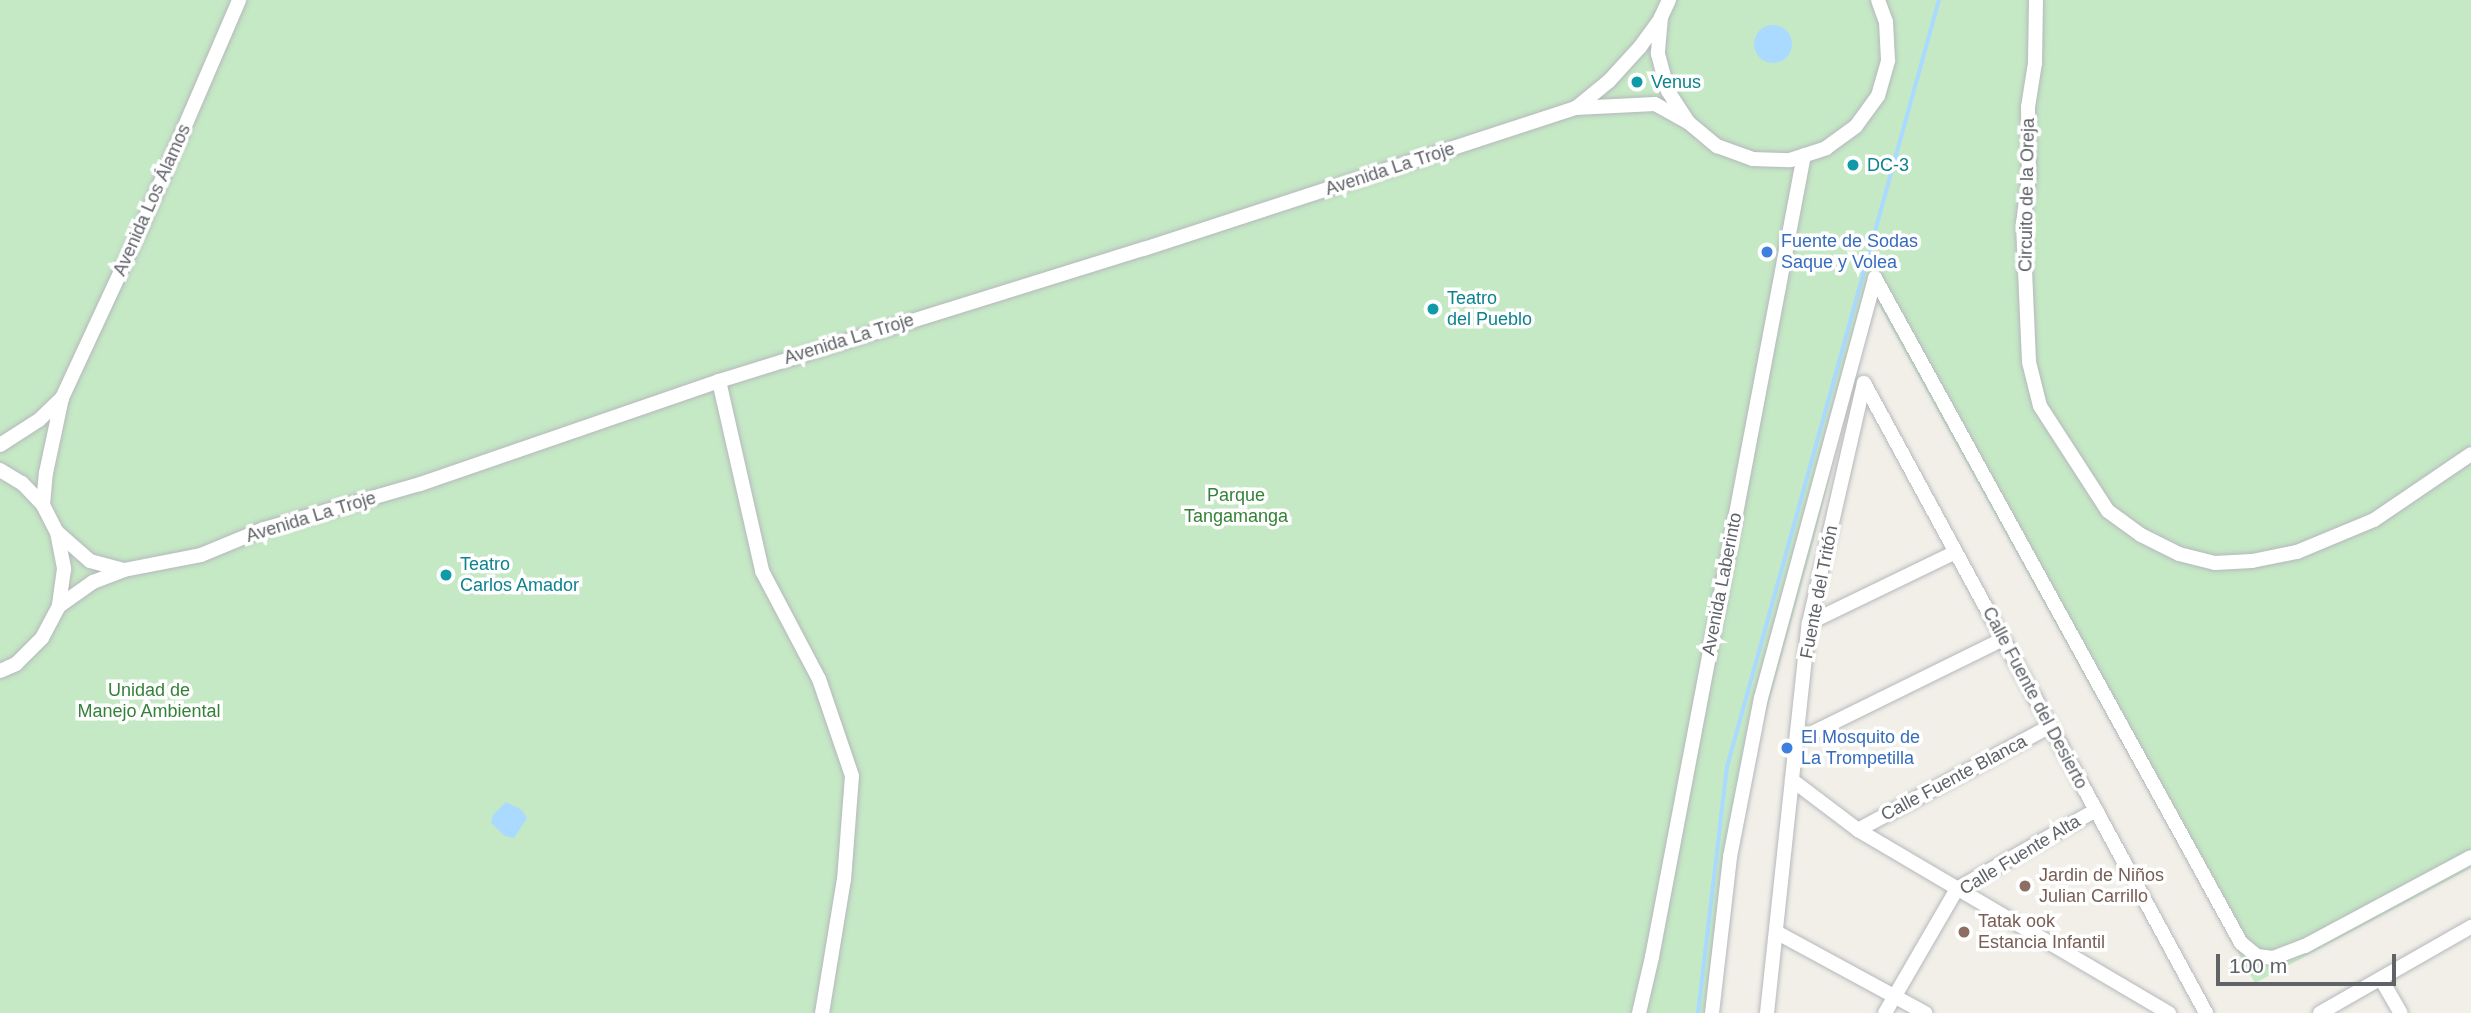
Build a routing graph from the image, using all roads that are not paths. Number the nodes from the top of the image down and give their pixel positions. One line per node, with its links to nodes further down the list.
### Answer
1 (239, 0): 11 (street, Avenida Los Álamos)
2 (1669, 0): 5 (street)
3 (1878, 0): 8 (street)
4 (2036, 0): 13 (street, Circuito de la Oreja)
5 (1661, 17): 6 (street, Avenida La Troje); 7 (street)
6 (1575, 108): 7 (street, Avenida La Troje); 9 (street, Avenida La Troje)
7 (1688, 122): 8 (street)
8 (1804, 155): 35 (street, Avenida Laberinto)
9 (719, 381): 18 (street, Avenida La Troje); 34 (street)
10 (1864, 383): 17 (street, Calle Fuente del Desierto); 20 (street, Fuente del Tritón)
11 (62, 398): 12 (street, Avenida Los Álamos); 15 (street, Avenida Los Álamos)
12 (0, 445)
13 (2471, 454)
14 (0, 470): 15 (street)
15 (43, 505): 16 (street)
16 (57, 533): 18 (street, Avenida La Troje); 19 (street)
17 (1955, 552): 20 (street); 21 (street, Calle Fuente del Desierto)
18 (124, 570): 19 (street, Avenida La Troje)
19 (59, 606): 22 (street)
20 (1809, 623): 24 (street, Fuente del Tritón)
21 (2003, 639): 23 (street, Calle Fuente del Desierto); 24 (street)
22 (0, 671)
23 (2050, 726): 26 (street, Calle Fuente del Desierto); 27 (street, Calle Fuente Blanca)
24 (1796, 741): 25 (street, Fuente del Tritón)
25 (1792, 779): 27 (street); 31 (street, Fuente del Tritón)
26 (2096, 810): 29 (street, Calle Fuente Alta); 41 (street, Calle Fuente del Desierto)
27 (1858, 831): 29 (street)
28 (2471, 857): 36 (street)
29 (1957, 889): 33 (street, Calle Fuente Alta); 40 (street)
30 (2471, 927): 32 (street)
31 (1776, 932): 33 (street); 37 (street, Fuente del Tritón)
32 (2381, 979): 42 (street); 43 (street)
33 (1894, 996): 38 (street, Calle Fuente Alta); 39 (street)
34 (822, 1013)
35 (1639, 1013)
36 (1712, 1013)
37 (1767, 1013)
38 (1885, 1013)
39 (1925, 1013)
40 (2169, 1013)
41 (2206, 1013)
42 (2320, 1013)
43 (2401, 1013)

